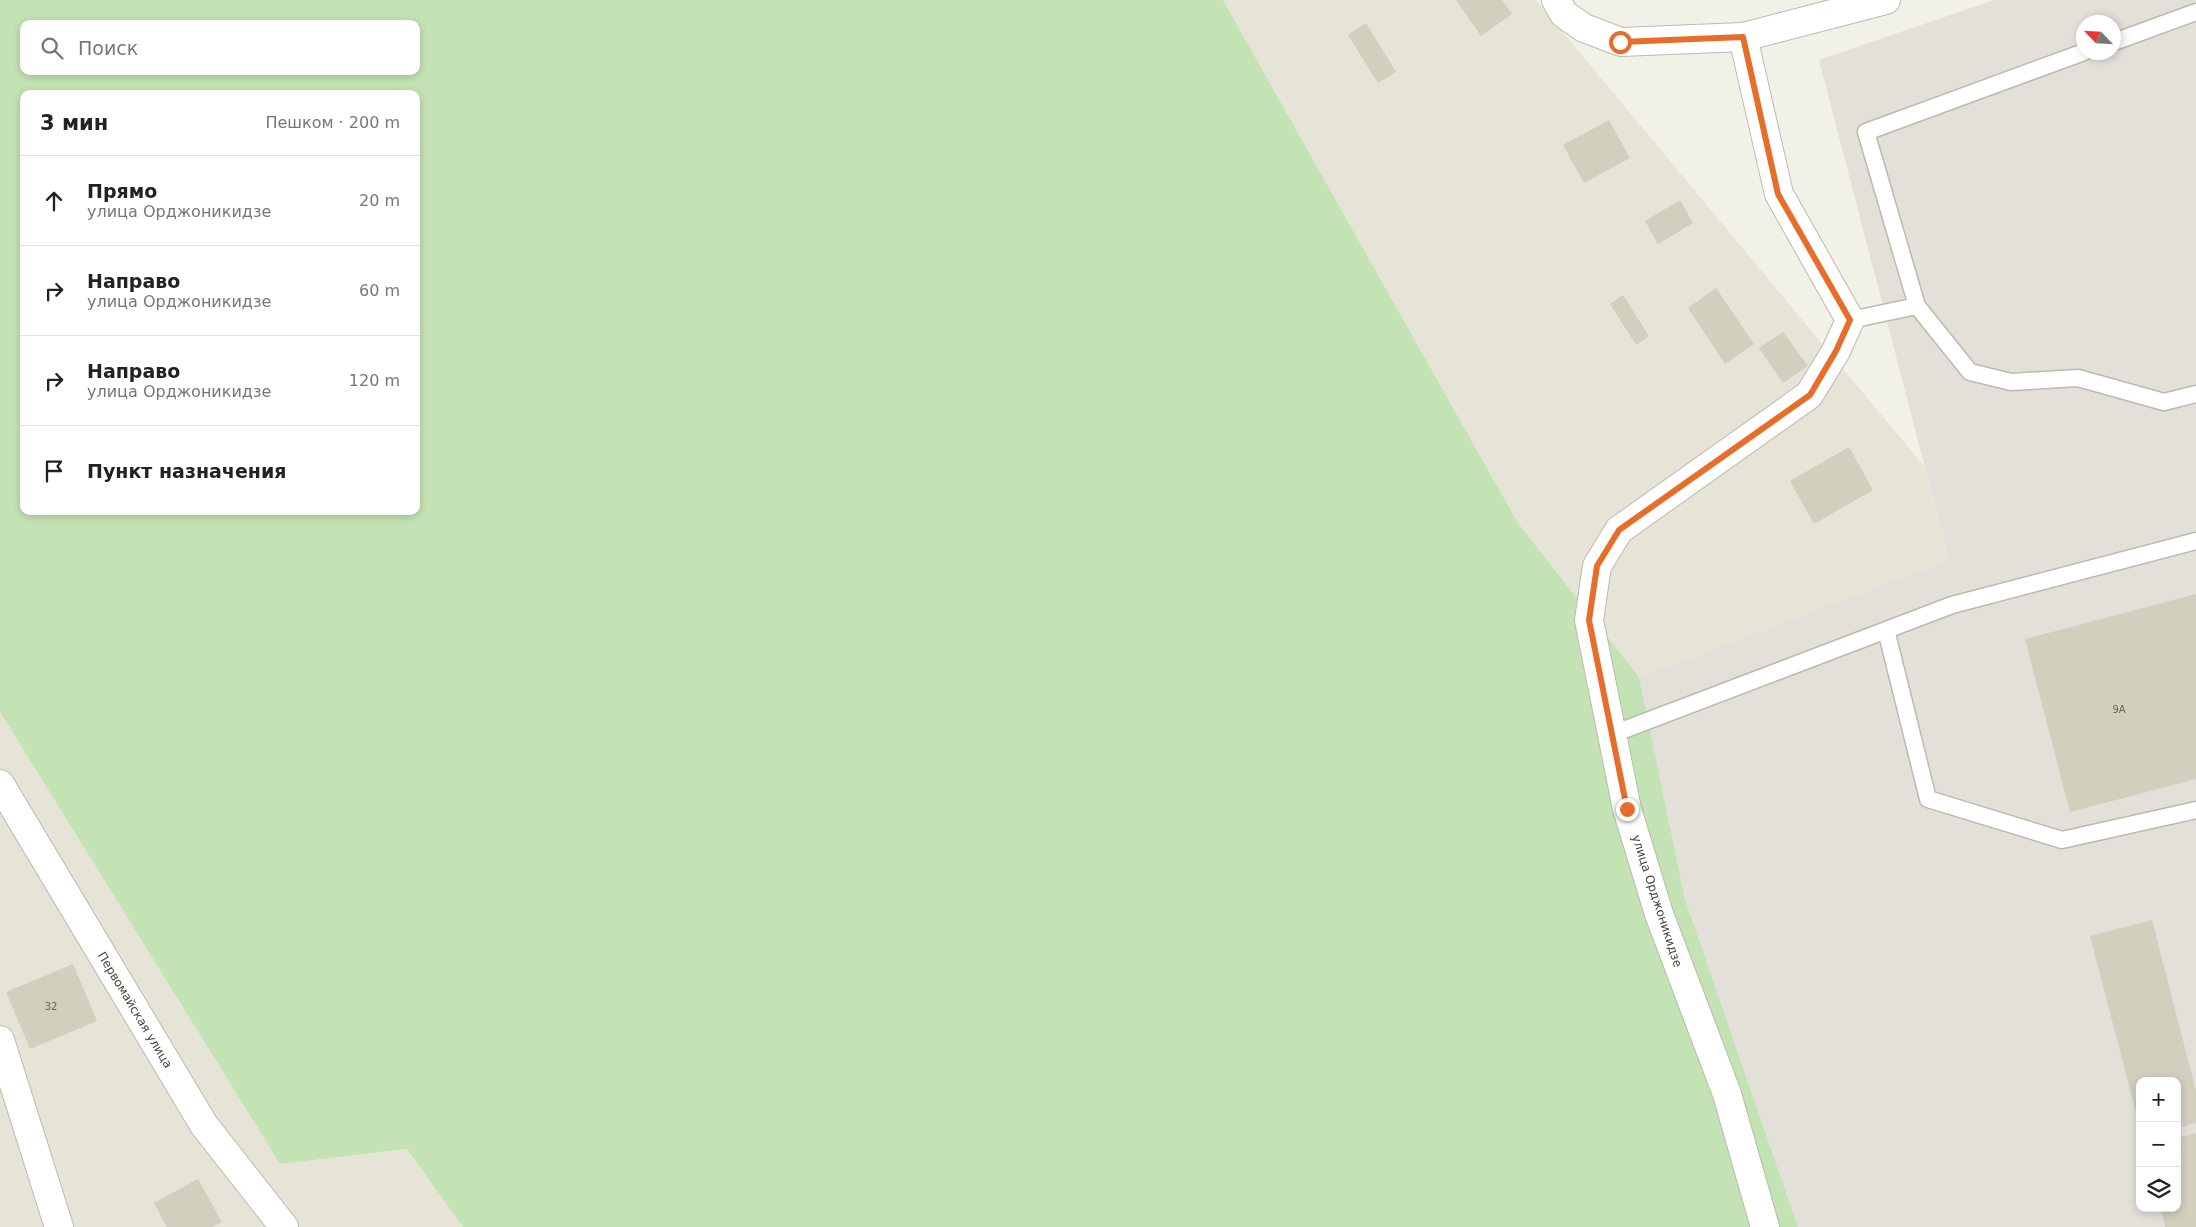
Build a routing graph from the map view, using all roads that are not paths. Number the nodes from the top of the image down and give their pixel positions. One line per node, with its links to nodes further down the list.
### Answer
1 (1556, 0): 4 (street)
2 (1886, 0): 4 (street)
3 (2196, 12): 5 (lane)
4 (1743, 37): 8 (street)
5 (2121, 39)
6 (2076, 55): 7 (lane)
7 (1917, 306): 8 (lane); 9 (lane)
8 (1850, 320): 12 (street, улица Орджоникидзе)
9 (2196, 394)
10 (2196, 541): 11 (lane)
11 (1886, 630): 12 (lane); 14 (lane)
12 (1612, 734): 18 (street, улица Орджоникидзе)
13 (0, 784): 17 (street, Первомайская улица)
14 (2196, 810)
15 (0, 1040): 16 (street)
16 (59, 1227)
17 (284, 1227)
18 (1765, 1227)

